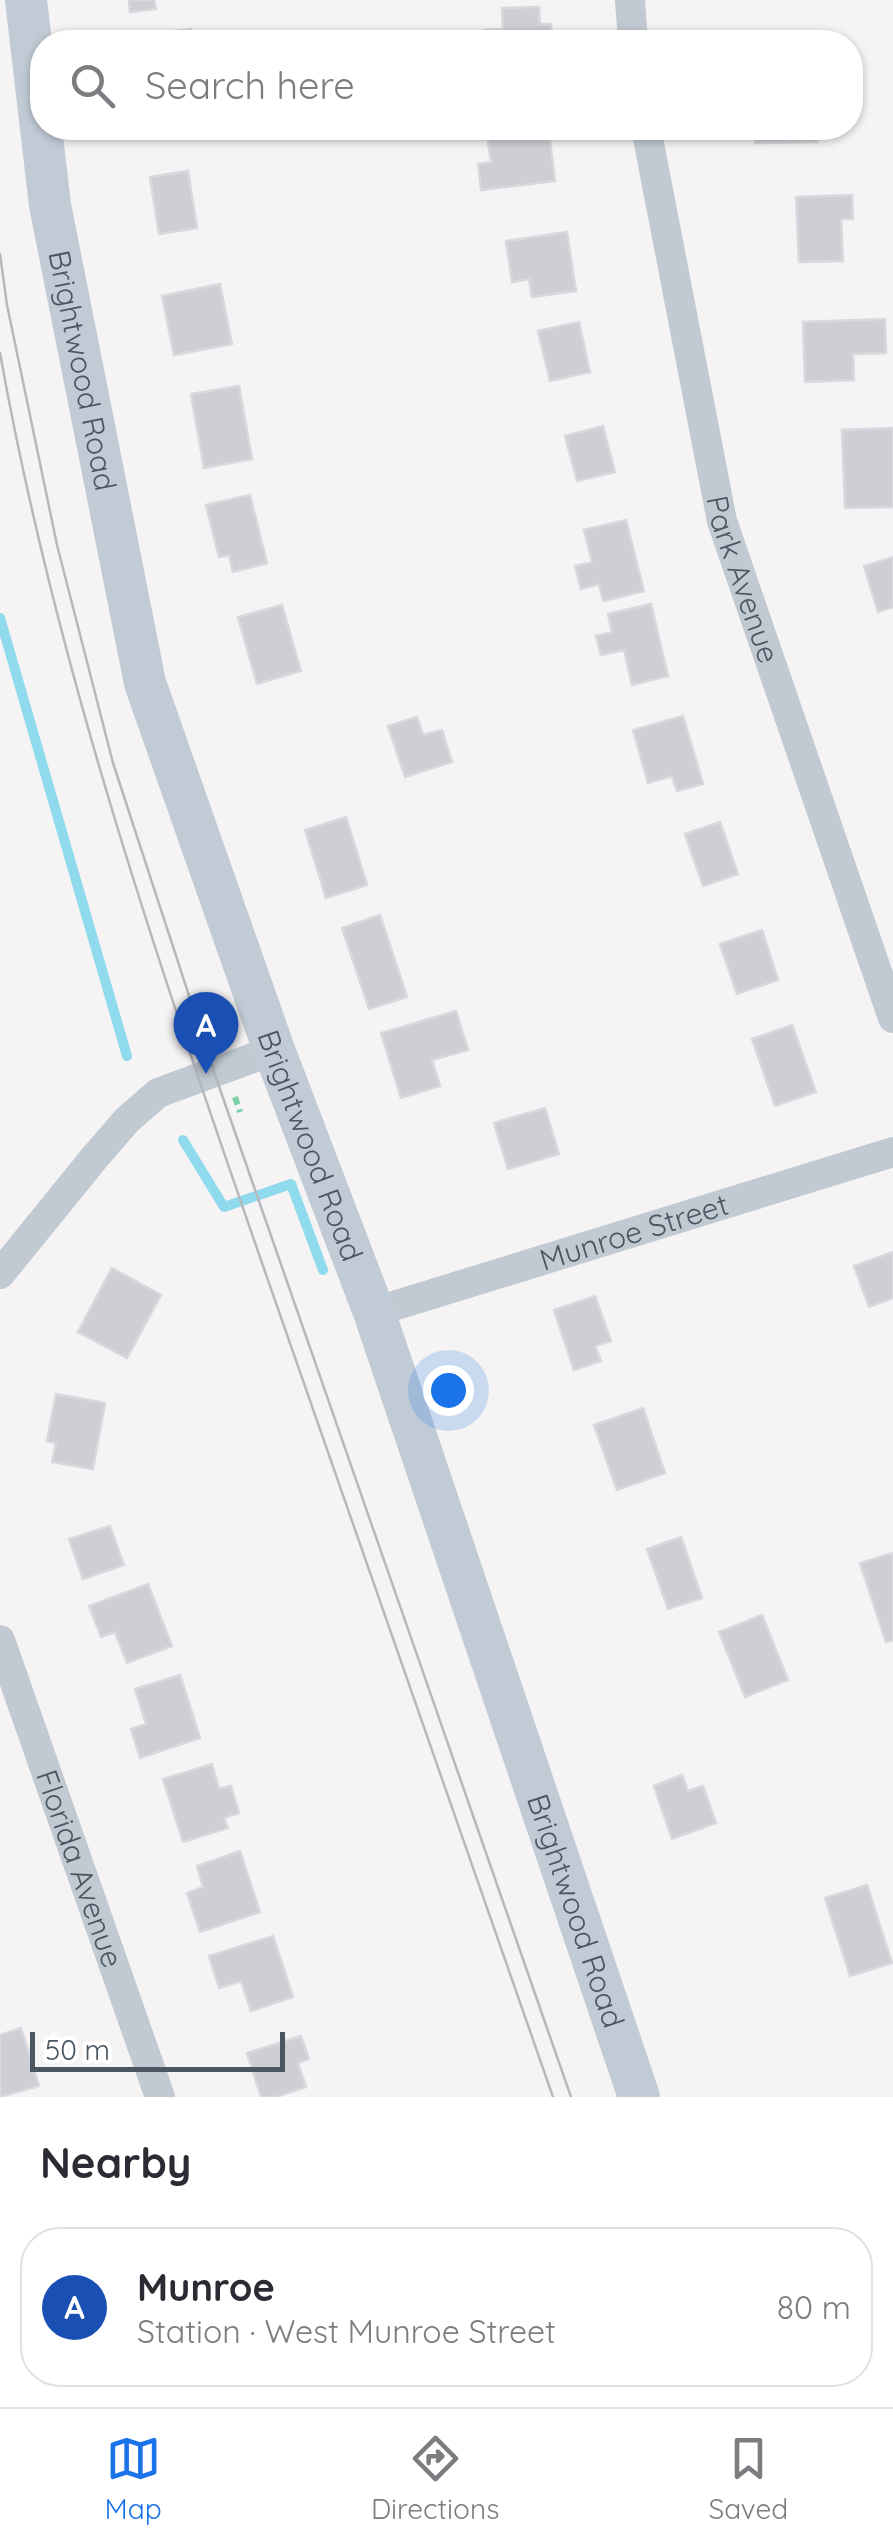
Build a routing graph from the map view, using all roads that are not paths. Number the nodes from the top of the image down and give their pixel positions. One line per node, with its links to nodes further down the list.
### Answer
1 (26, 0): 4 (street, Brightwood Road)
2 (630, 0): 3 (street)
3 (632, 30)
4 (30, 34)
5 (42, 140): 8 (street, Brightwood Road)
6 (648, 140): 7 (street, Park Avenue)
7 (893, 1018)
8 (274, 1050): 10 (street); 11 (street, Brightwood Road)
9 (893, 1152): 11 (street, Munroe Street)
10 (0, 1274)
11 (374, 1312): 14 (street, Brightwood Road)
12 (0, 1640): 13 (street, Florida Avenue)
13 (160, 2097)
14 (639, 2097)

